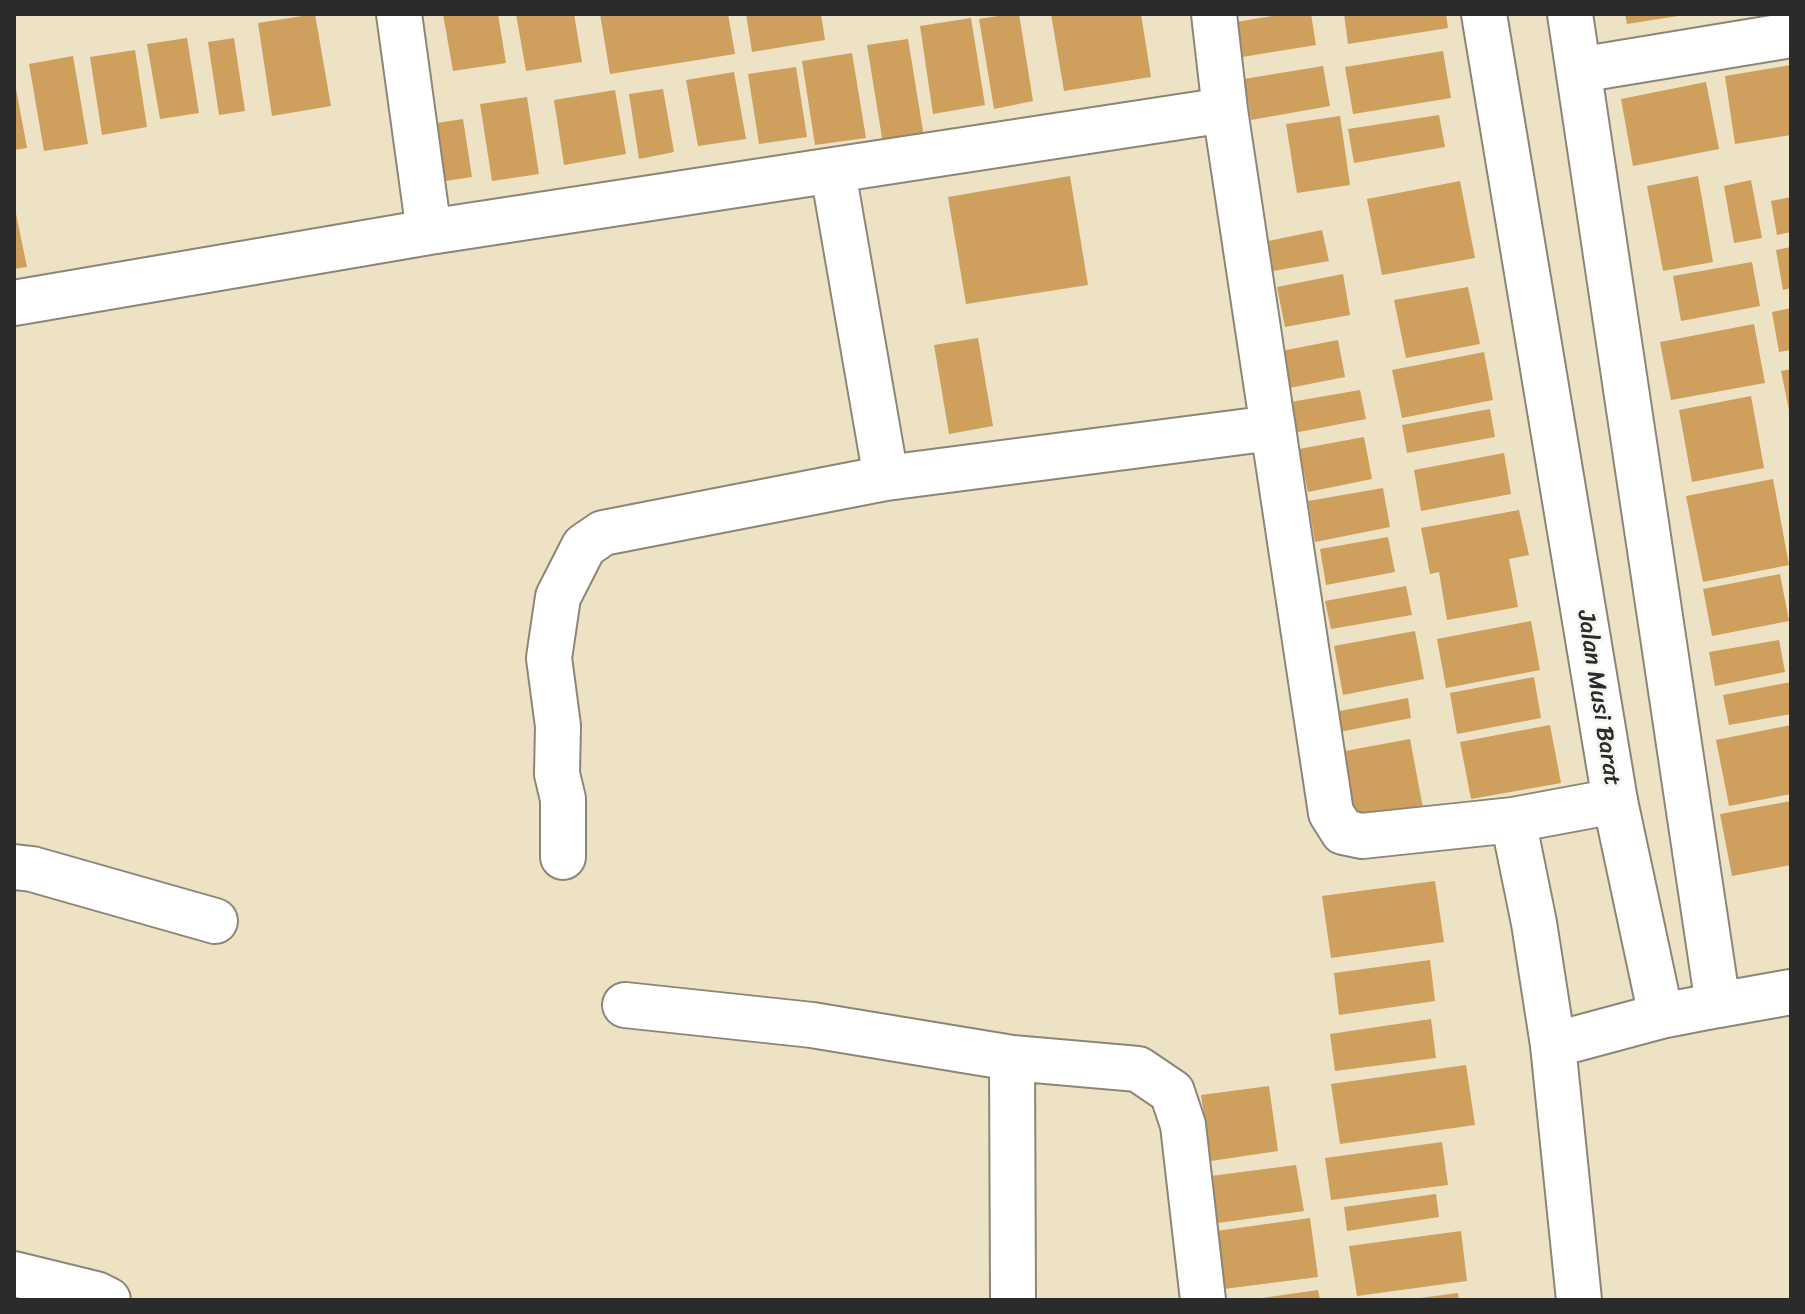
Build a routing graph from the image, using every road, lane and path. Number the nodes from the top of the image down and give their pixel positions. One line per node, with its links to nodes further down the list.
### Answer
1 (399, 14): 9 (street)
2 (1214, 14): 7 (street)
3 (1484, 14): 13 (street, Jalan Musi Barat)
4 (1570, 14): 6 (street)
5 (1791, 35): 6 (street)
6 (1579, 70): 20 (street)
7 (1225, 110): 8 (street); 11 (street)
8 (833, 172): 9 (street); 12 (street)
9 (429, 232): 10 (street)
10 (14, 303)
11 (1272, 428): 12 (street); 14 (street)
12 (886, 478): 15 (street)
13 (1615, 801): 14 (street); 21 (street, Jalan Musi Barat)
14 (1513, 820): 22 (street)
15 (563, 857)
16 (14, 867): 17 (street)
17 (215, 921)
18 (1791, 992): 20 (street)
19 (625, 1005): 23 (street)
20 (1718, 1005): 21 (street)
21 (1661, 1016): 22 (street)
22 (1553, 1045): 28 (street)
23 (1012, 1058): 26 (street); 27 (street)
24 (14, 1274): 25 (street)
25 (108, 1300)
26 (1013, 1300)
27 (1203, 1300)
28 (1579, 1300)

